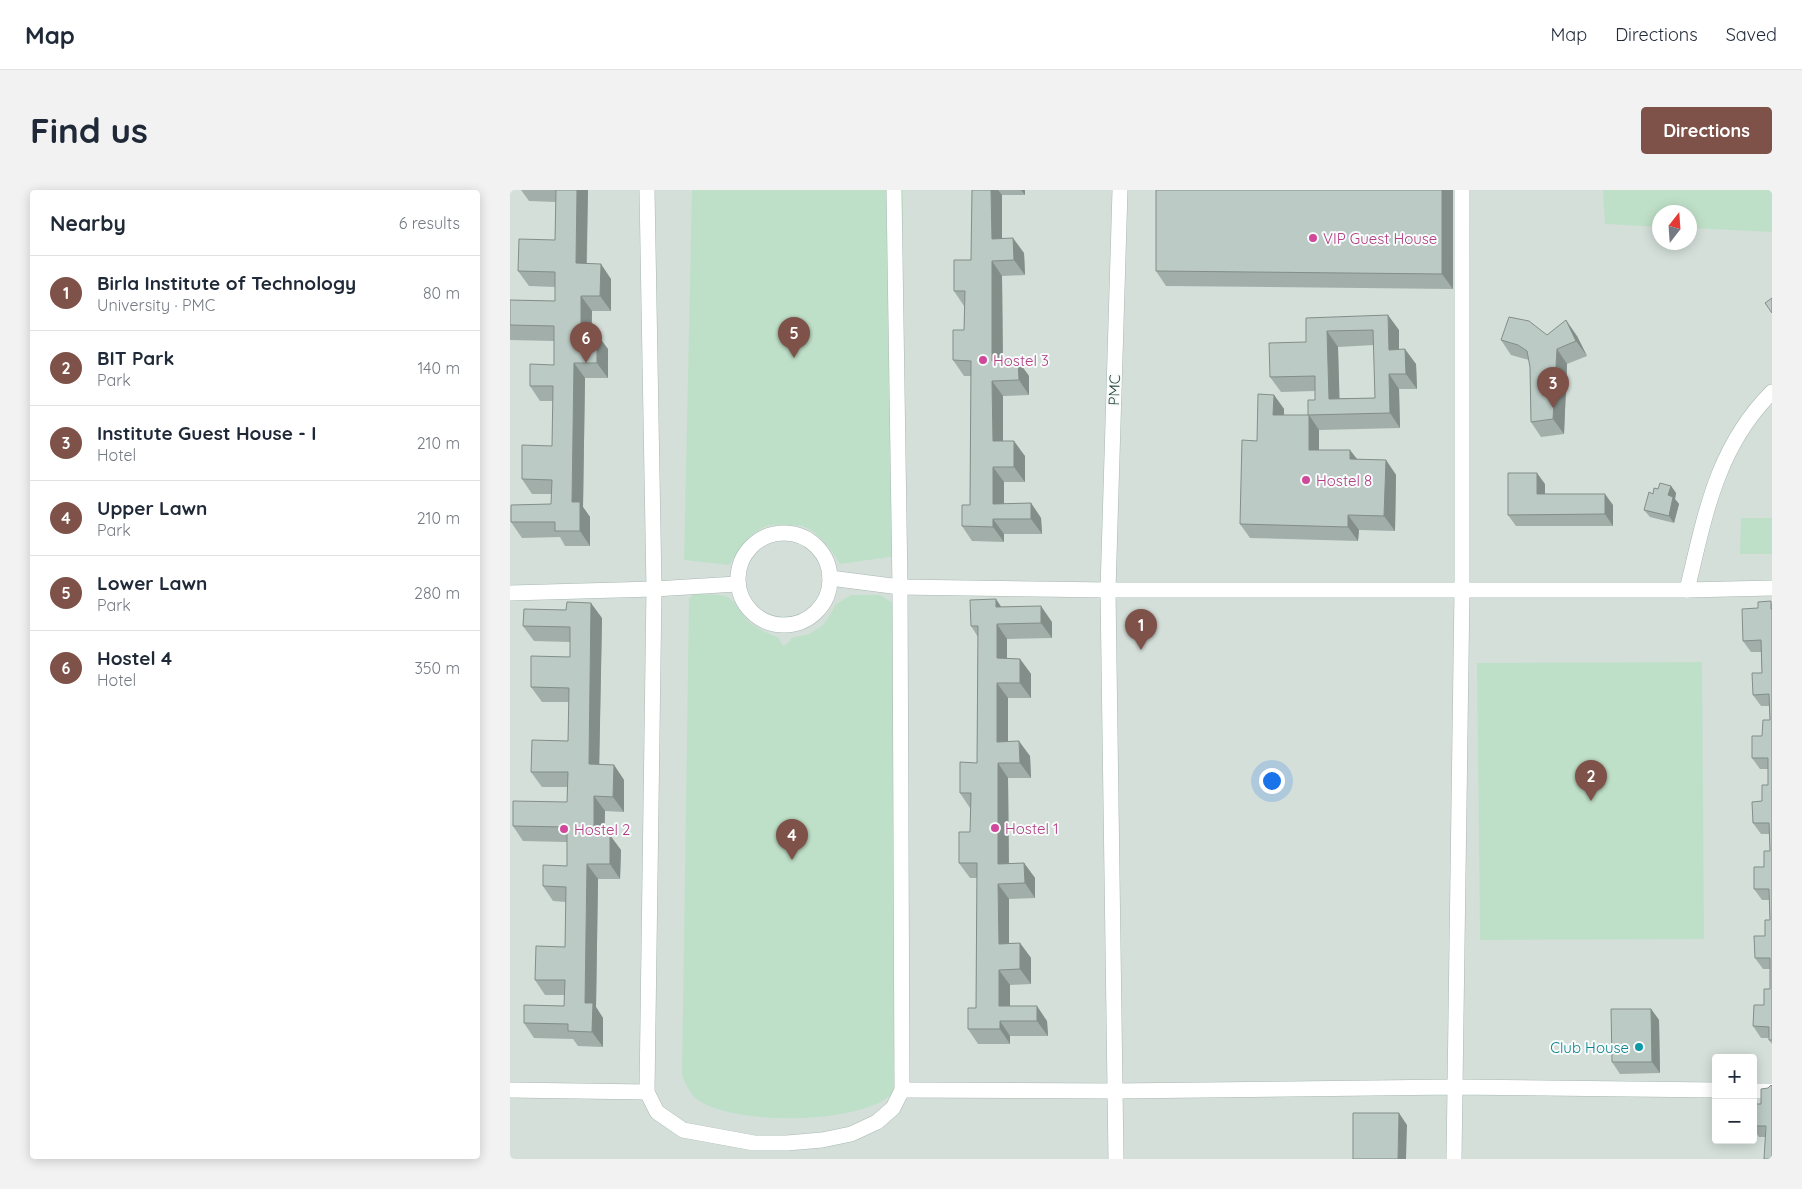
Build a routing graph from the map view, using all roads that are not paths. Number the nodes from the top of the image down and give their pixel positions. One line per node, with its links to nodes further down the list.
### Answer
1 (647, 190): 10 (street)
2 (894, 190): 8 (street)
3 (1120, 190): 11 (street, PMC)
4 (1462, 190): 12 (street)
5 (1772, 392): 13 (street)
6 (830, 578): 7 (street); 7 (street); 8 (street)
7 (737, 584): 10 (street)
8 (900, 587): 11 (street); 17 (street)
9 (1772, 588): 13 (street)
10 (654, 589): 14 (street); 22 (street)
11 (1108, 590): 12 (street); 19 (street, PMC)
12 (1462, 590): 13 (street); 15 (street)
13 (1688, 590)
14 (510, 593)
15 (1454, 1087): 18 (street); 19 (street); 24 (street)
16 (510, 1090): 22 (street)
17 (902, 1090): 19 (street); 22 (street)
18 (1712, 1090)
19 (1116, 1091): 23 (street, PMC)
20 (1757, 1091): 21 (street)
21 (1772, 1091)
22 (647, 1092)
23 (1116, 1159)
24 (1454, 1159)

